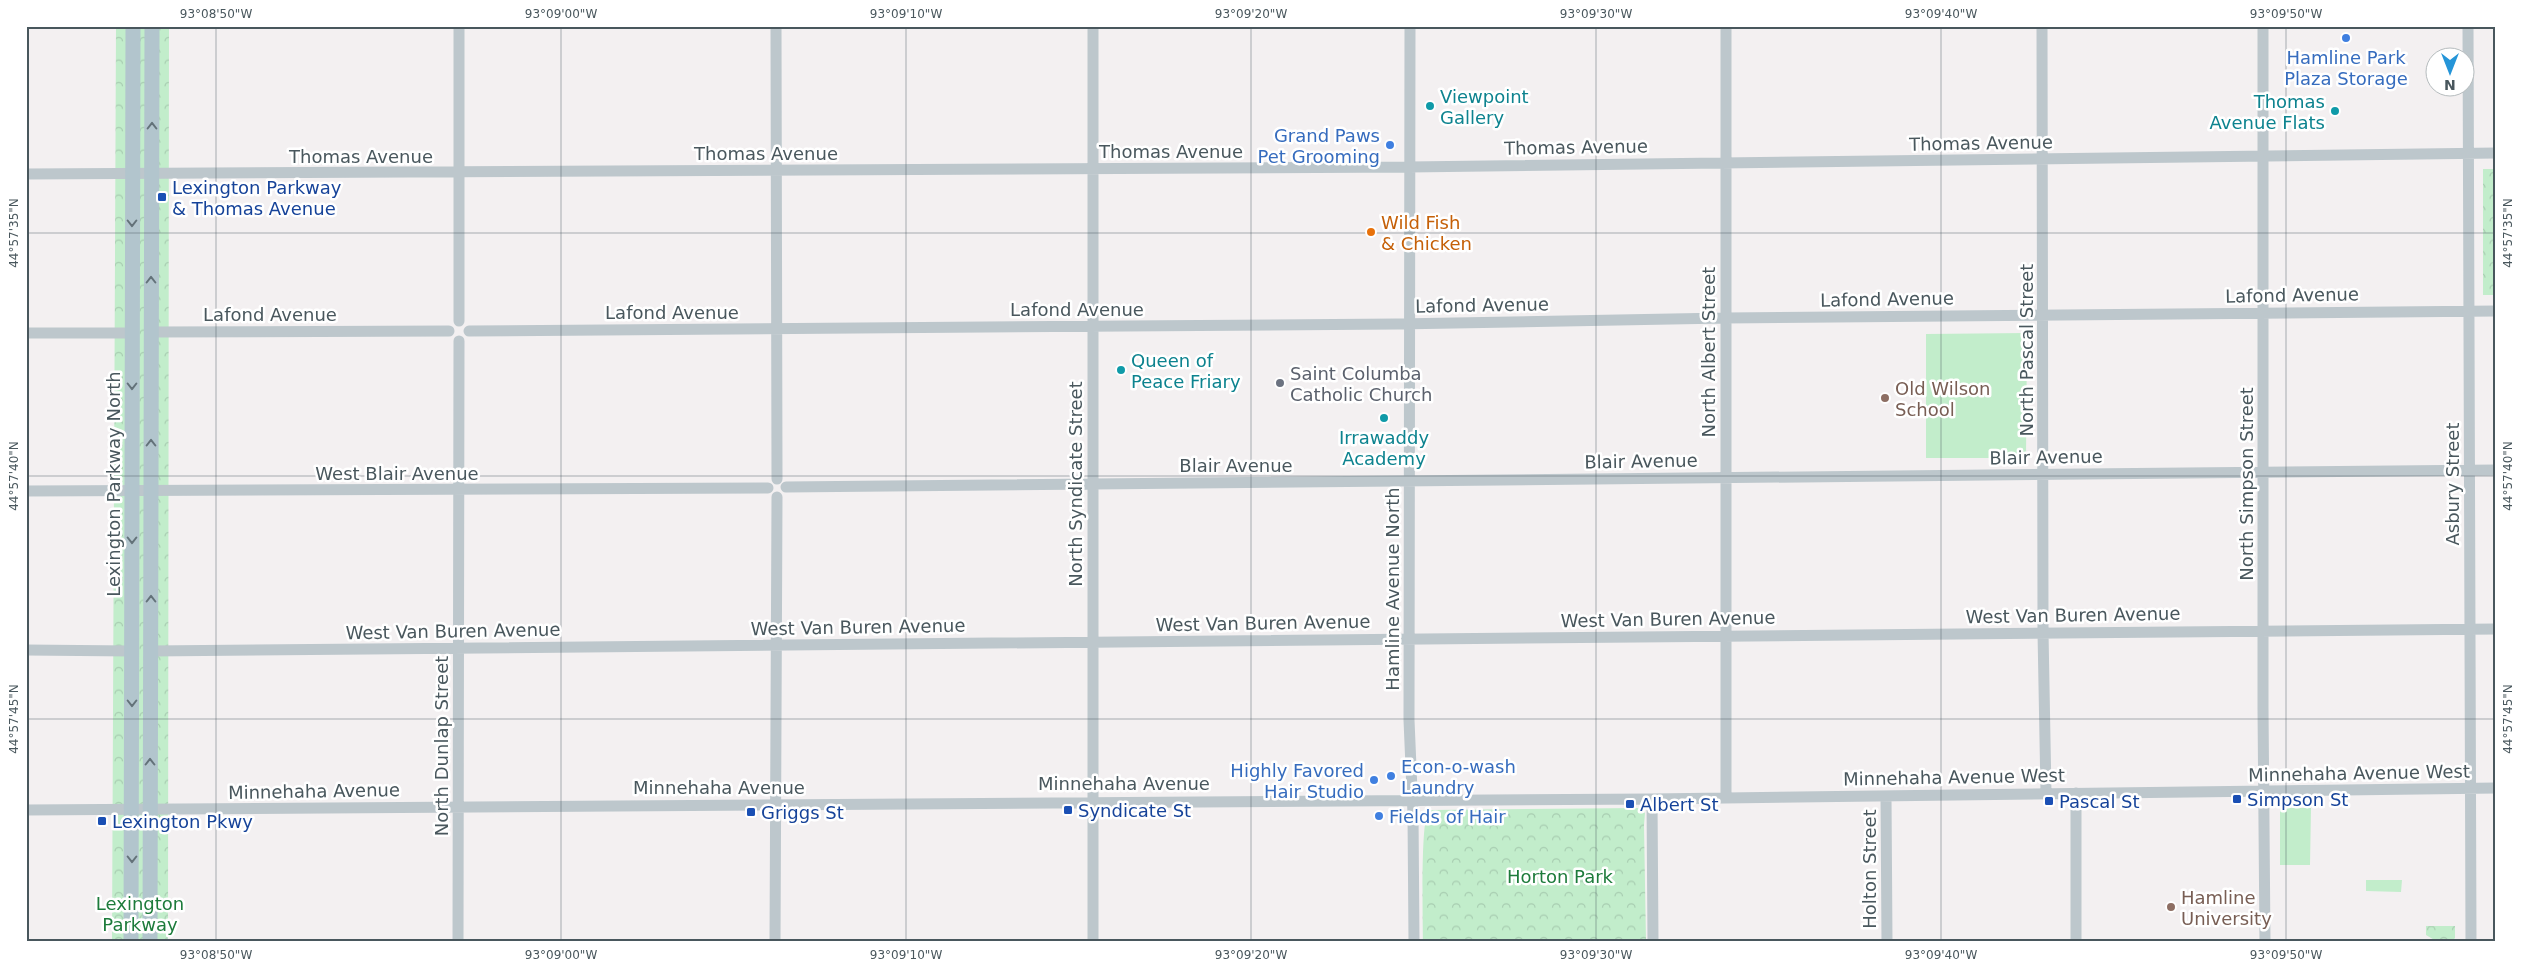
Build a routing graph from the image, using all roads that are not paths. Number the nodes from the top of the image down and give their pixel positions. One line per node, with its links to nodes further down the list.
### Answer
1 (133, 26): 21 (main road, Lexington Parkway North)
2 (152, 26): 22 (main road, one-way to 2)
3 (459, 26): 19 (street)
4 (776, 26): 18 (street)
5 (1093, 26): 17 (street, North Syndicate Street)
6 (1410, 26): 16 (street, Hamline Avenue North)
7 (1726, 26): 15 (street, North Albert Street)
8 (2042, 26): 14 (street, North Pascal Street)
9 (2263, 26): 13 (street, North Simpson Street)
10 (2468, 26): 12 (street, Asbury Street)
11 (2496, 153): 12 (street, Thomas Avenue)
12 (2468, 154): 13 (street, Thomas Avenue); 23 (street, Asbury Street)
13 (2263, 156): 14 (street, Thomas Avenue); 25 (street, North Simpson Street)
14 (2043, 160): 15 (street, Thomas Avenue); 26 (street, North Pascal Street)
15 (1726, 163): 16 (street, Thomas Avenue); 27 (street, North Albert Street)
16 (1409, 167): 17 (street, Thomas Avenue); 29 (street, Hamline Avenue North)
17 (1093, 168): 18 (street, Thomas Avenue); 30 (street, North Syndicate Street)
18 (776, 171): 19 (street, Thomas Avenue); 31 (street)
19 (459, 172): 22 (street, Thomas Avenue); 28 (street)
20 (26, 174): 21 (street, Thomas Avenue)
21 (132, 174): 22 (street, Thomas Avenue); 36 (main road, Lexington Parkway North, one-way to 36)
22 (152, 174): 34 (main road, one-way to 22)
23 (2469, 311): 24 (street, Lafond Avenue); 25 (street, Lafond Avenue); 39 (street, Asbury Street)
24 (2496, 311)
25 (2264, 313): 26 (street, Lafond Avenue); 40 (street, North Simpson Street)
26 (2044, 315): 27 (street, Lafond Avenue); 41 (street, North Pascal Street)
27 (1725, 318): 29 (street, Lafond Avenue); 42 (street, North Albert Street)
28 (459, 321): 32 (street); 33 (street)
29 (1409, 324): 30 (street, Lafond Avenue); 44 (street, Hamline Avenue North)
30 (1093, 326): 31 (street, Lafond Avenue); 45 (street, North Syndicate Street)
31 (776, 329): 33 (street, Lafond Avenue); 43 (street)
32 (449, 331): 34 (street, Lafond Avenue); 37 (street)
33 (469, 331): 37 (street)
34 (151, 332): 51 (main road, one-way to 34)
35 (26, 333): 36 (street)
36 (132, 333): 50 (main road, Lexington Parkway North, one-way to 50)
37 (459, 341): 48 (street, North Dunlap Street)
38 (2496, 470): 39 (street, Blair Avenue)
39 (2469, 471): 40 (street, Blair Avenue); 53 (street, Asbury Street)
40 (2264, 472): 41 (street, Blair Avenue); 55 (street, North Simpson Street)
41 (2043, 474): 42 (street, Blair Avenue); 56 (street, North Pascal Street)
42 (1726, 477): 44 (street, Blair Avenue); 57 (street, North Albert Street)
43 (777, 479): 46 (street); 47 (street)
44 (1409, 481): 45 (street, Blair Avenue); 58 (street, Hamline Avenue North)
45 (1093, 484): 47 (street, Blair Avenue); 59 (street, North Syndicate Street)
46 (768, 488): 48 (street, West Blair Avenue); 52 (street)
47 (786, 488): 52 (street)
48 (459, 490): 51 (street, West Blair Avenue); 61 (street, North Dunlap Street)
49 (26, 491): 50 (street, West Blair Avenue)
50 (132, 492): 51 (street, West Blair Avenue); 64 (main road, Lexington Parkway North, one-way to 64)
51 (151, 492): 63 (main road, one-way to 51)
52 (777, 497): 60 (street)
53 (2470, 629): 54 (street, West Van Buren Avenue); 55 (street, West Van Buren Avenue); 65 (street, Asbury Street)
54 (2496, 629)
55 (2264, 630): 56 (street, West Van Buren Avenue); 67 (street, North Simpson Street)
56 (2043, 632): 57 (street, West Van Buren Avenue); 68 (street, North Pascal Street)
57 (1725, 636): 58 (street, West Van Buren Avenue); 71 (street, North Albert Street)
58 (1410, 639): 59 (street, West Van Buren Avenue); 73 (street, Hamline Avenue North)
59 (1092, 642): 60 (street, West Van Buren Avenue); 74 (street, North Syndicate Street)
60 (776, 645): 61 (street, West Van Buren Avenue); 75 (street)
61 (458, 648): 63 (street, West Van Buren Avenue); 76 (street, North Dunlap Street)
62 (26, 650): 64 (street)
63 (151, 650): 79 (main road, one-way to 63)
64 (132, 651): 78 (main road, Lexington Parkway North, one-way to 78)
65 (2471, 788): 66 (street, Minnehaha Avenue West); 67 (street, Minnehaha Avenue West); 90 (street, Asbury Street)
66 (2496, 788)
67 (2265, 792): 69 (street, Minnehaha Avenue West); 89 (street, North Simpson Street)
68 (2046, 793): 69 (street, Minnehaha Avenue West); 70 (street, Minnehaha Avenue West)
69 (2076, 793): 88 (street)
70 (1886, 796): 71 (street, Minnehaha Avenue West); 87 (street, Holton Street)
71 (1726, 797): 72 (street, Minnehaha Avenue West)
72 (1652, 798): 73 (street, Minnehaha Avenue West); 86 (street)
73 (1412, 799): 74 (street, Minnehaha Avenue); 85 (street, Hamline Avenue North)
74 (1093, 801): 75 (street, Minnehaha Avenue); 84 (street, North Syndicate Street)
75 (776, 804): 76 (street, Minnehaha Avenue); 83 (street)
76 (458, 807): 79 (street, Minnehaha Avenue); 82 (street, North Dunlap Street)
77 (26, 810): 78 (street, Minnehaha Avenue)
78 (132, 810): 79 (street, Minnehaha Avenue); 80 (main road, Lexington Parkway North, one-way to 80)
79 (150, 810): 81 (main road)
80 (131, 942)
81 (150, 942)
82 (458, 942)
83 (775, 942)
84 (1092, 942)
85 (1414, 942)
86 (1653, 942)
87 (1887, 942)
88 (2076, 942)
89 (2265, 942)
90 (2470, 942)

